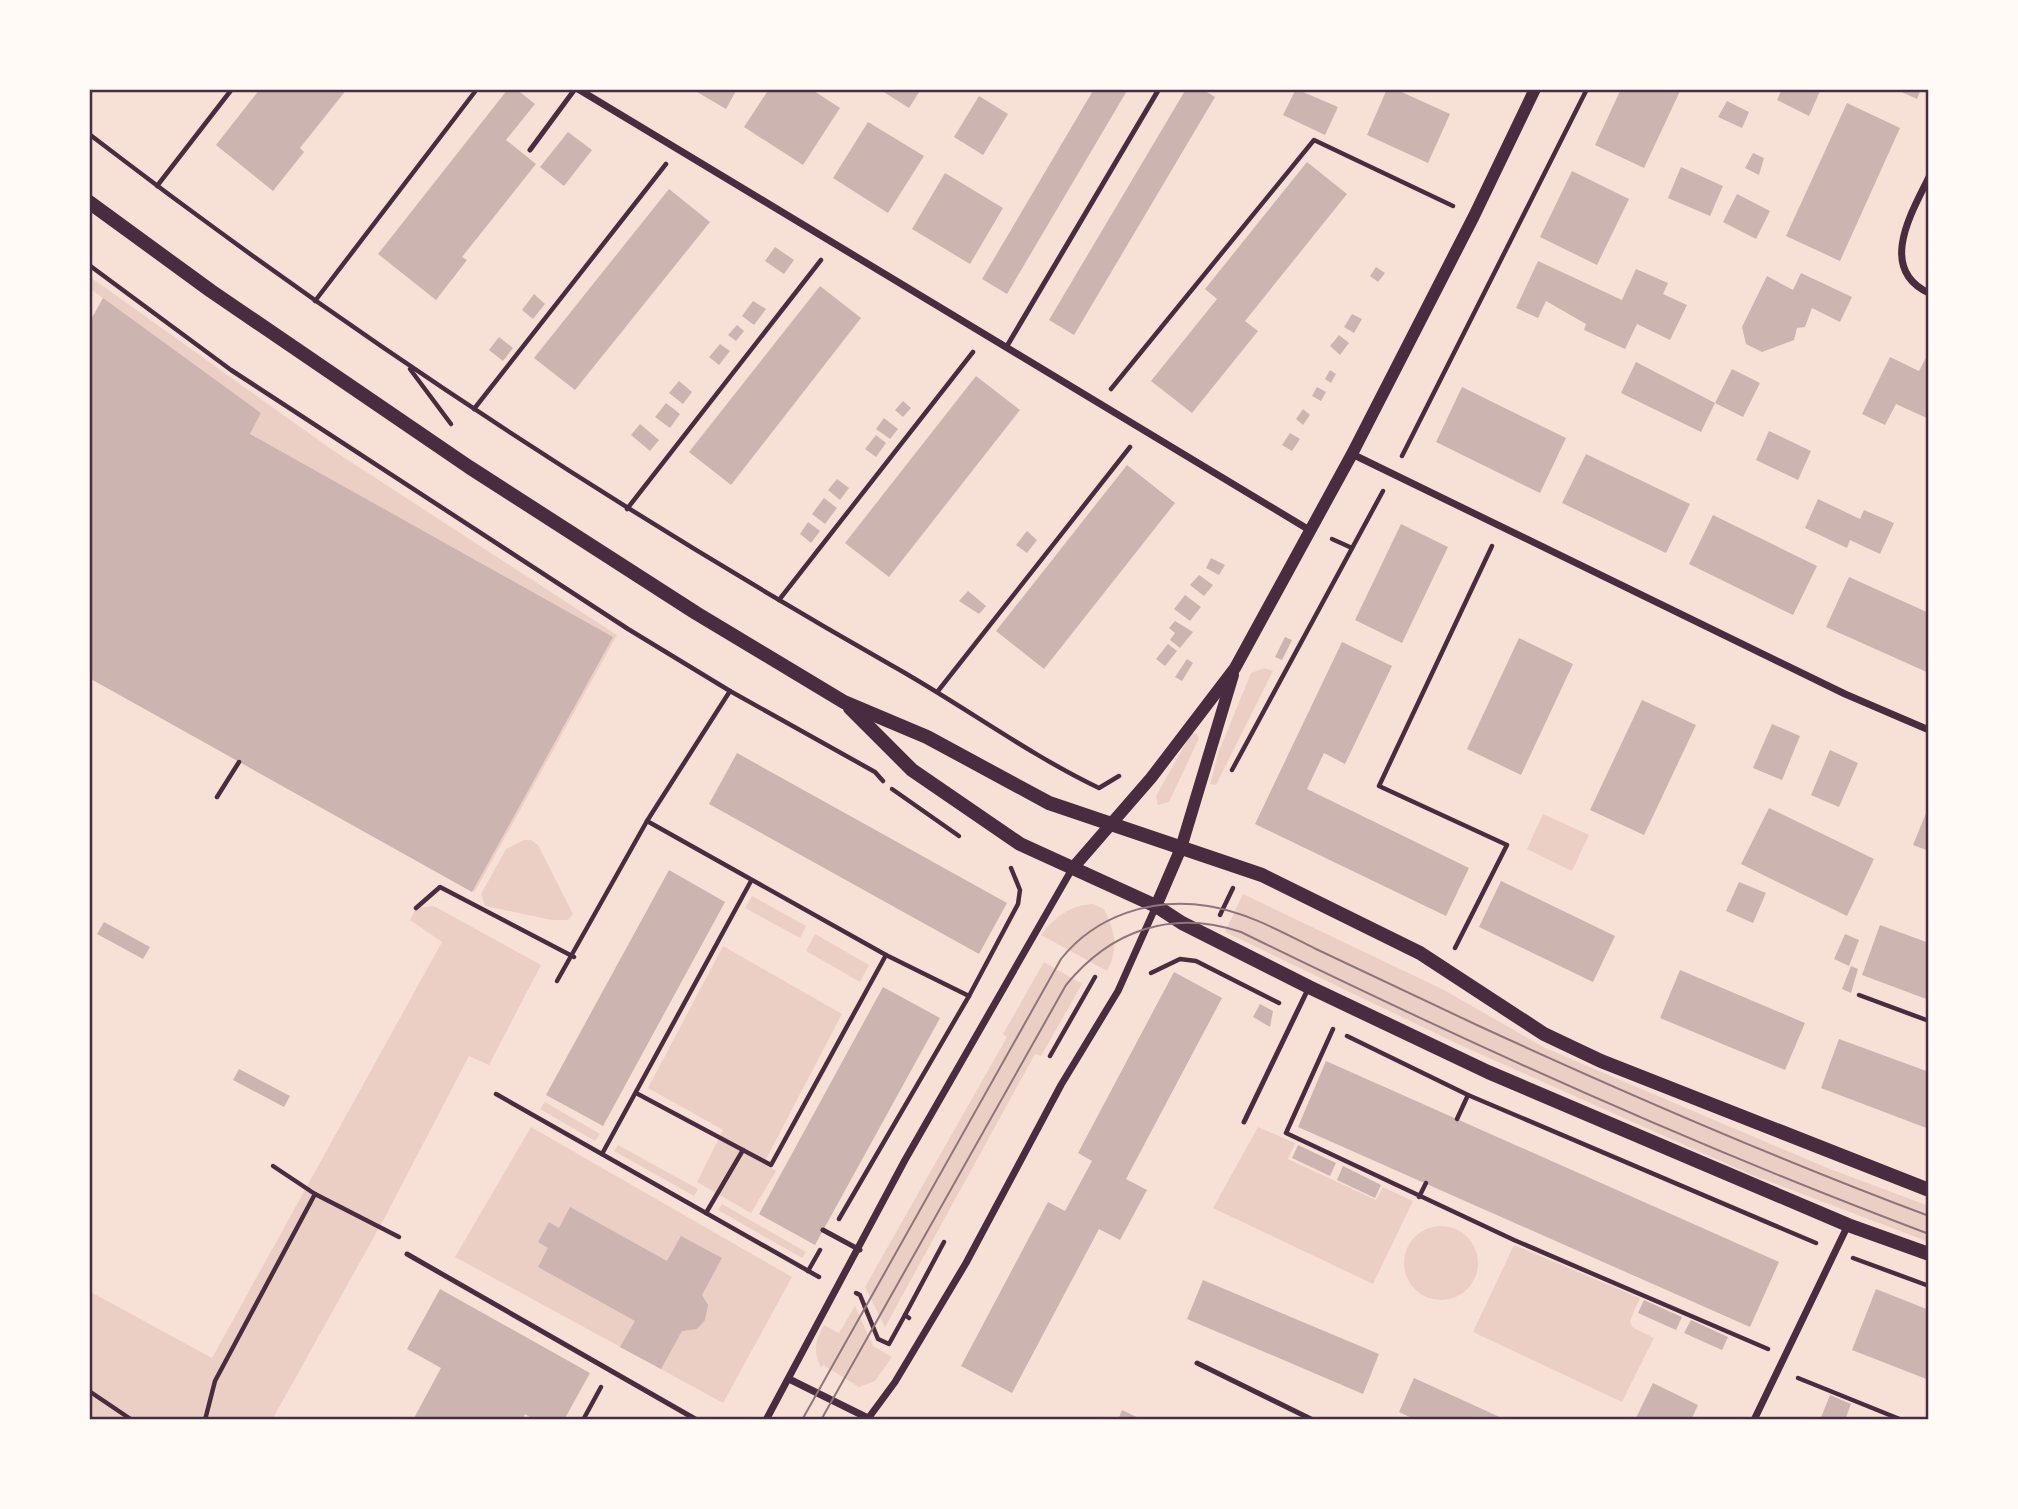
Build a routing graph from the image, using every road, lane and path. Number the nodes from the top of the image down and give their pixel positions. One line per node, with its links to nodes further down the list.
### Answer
1 (232, 89): 11 (path)
2 (477, 89): 17 (path)
3 (577, 89): 8 (street); 9 (lane)
4 (1159, 89): 19 (lane)
5 (1535, 89): 13 (street)
6 (1587, 89): 26 (path)
7 (89, 134): 11 (path)
8 (677, 149): 14 (street); 22 (path)
9 (530, 150)
10 (1929, 177): 16 (street)
11 (157, 186): 17 (path)
12 (89, 202): 25 (main road)
13 (1475, 216): 21 (path); 24 (street)
14 (832, 245): 18 (street); 27 (path)
15 (89, 265): 32 (path)
16 (1929, 293)
17 (315, 301): 20 (path)
18 (987, 334): 19 (street); 30 (path)
19 (1007, 346): 21 (street)
20 (407, 366): 22 (path); 25 (path)
21 (1100, 403): 23 (street)
22 (474, 410): 27 (path)
23 (1143, 430): 29 (street); 33 (path)
24 (1352, 454): 26 (street); 29 (street)
25 (469, 467): 34 (main road)
26 (1392, 474): 28 (street); 38 (path)
27 (627, 509): 30 (path)
28 (1501, 527): 35 (street); 51 (path)
29 (1312, 531): 31 (street)
30 (779, 600): 33 (path)
31 (1235, 668): 39 (street); 43 (street)
32 (730, 691): 37 (path); 41 (path)
33 (938, 691): 39 (path)
34 (844, 702): 42 (main road); 46 (main road)
35 (1929, 730)
36 (239, 762): 40 (path)
37 (875, 772)
38 (1229, 774)
39 (1151, 778): 42 (street)
40 (217, 797)
41 (647, 821): 47 (path); 53 (path)
42 (1111, 826): 43 (main road); 46 (street)
43 (1181, 848): 45 (main road); 48 (street)
44 (1009, 864): 59 (path)
45 (1243, 867): 50 (path); 72 (main road)
46 (1072, 869): 48 (main road); 79 (street)
47 (751, 881): 52 (path); 63 (path)
48 (1156, 906): 50 (main road); 92 (street)
49 (416, 908): 53 (path)
50 (1209, 937): 54 (path); 57 (main road)
51 (1455, 949)
52 (886, 955): 59 (path); 68 (path)
53 (574, 957): 56 (path)
54 (1196, 961)
55 (1095, 977): 62 (path)
56 (557, 981)
57 (1309, 987): 67 (lane); 76 (main road)
58 (1859, 995): 60 (path)
59 (969, 996): 78 (path)
60 (1929, 1021)
61 (1333, 1029): 74 (path)
62 (1048, 1060)
63 (636, 1093): 68 (path); 69 (path)
64 (496, 1094): 69 (path)
65 (1468, 1095): 66 (path)
66 (1457, 1119)
67 (1244, 1122)
68 (743, 1150): 75 (path)
69 (602, 1154): 75 (path)
70 (273, 1166): 73 (path)
71 (1426, 1183): 74 (path)
72 (1929, 1190)
73 (315, 1194): 80 (path); 94 (path)
74 (1419, 1197): 86 (path)
75 (706, 1213): 82 (path)
76 (1848, 1225): 81 (main road); 86 (street)
77 (823, 1230): 78 (lane)
78 (830, 1234): 79 (lane); 82 (path)
79 (860, 1250): 83 (street)
80 (407, 1254): 88 (lane)
81 (1929, 1254)
82 (808, 1270): 83 (path)
83 (838, 1288): 89 (street)
84 (856, 1293): 85 (path)
85 (905, 1315)
86 (1784, 1356): 99 (street)
87 (1197, 1363): 98 (lane)
88 (610, 1370): 95 (path); 96 (lane)
89 (789, 1379): 92 (street); 97 (street)
90 (1799, 1379): 100 (path)
91 (89, 1391): 93 (path)
92 (870, 1419)
93 (132, 1420)
94 (205, 1420)
95 (583, 1420)
96 (697, 1420)
97 (766, 1420)
98 (1313, 1420)
99 (1754, 1420)
100 (1902, 1420)

